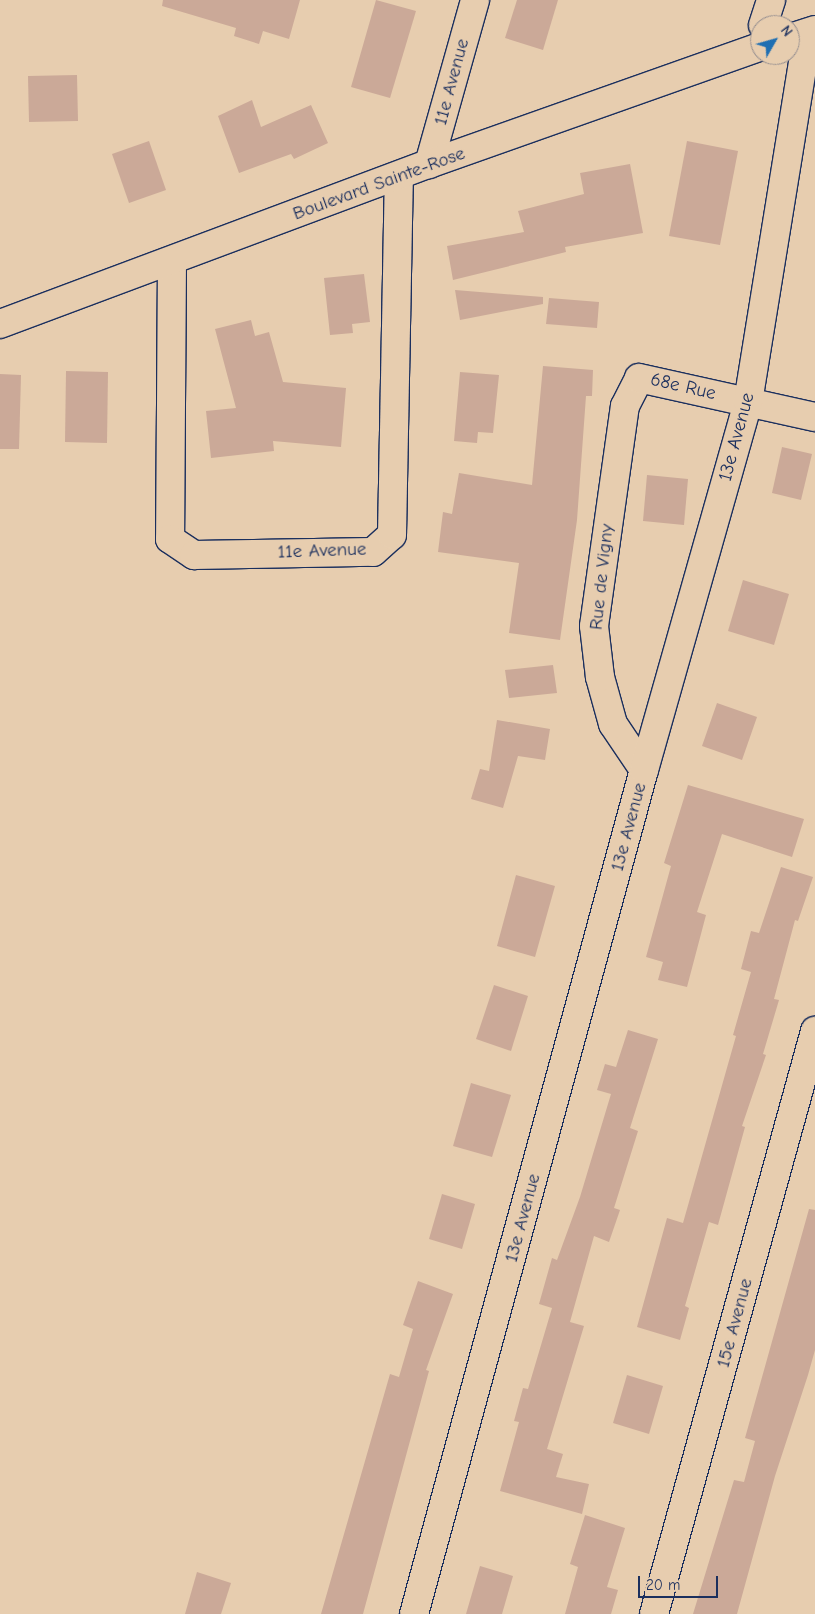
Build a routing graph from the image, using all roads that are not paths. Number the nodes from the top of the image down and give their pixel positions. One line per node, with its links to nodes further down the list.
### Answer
1 (475, 0): 6 (street, 11e Avenue)
2 (770, 0): 3 (street)
3 (766, 15)
4 (804, 34): 11 (street, 13e Avenue)
5 (750, 43): 6 (street, Boulevard Sainte-Rose)
6 (430, 164): 7 (street, Boulevard Sainte-Rose)
7 (399, 176): 8 (street, Boulevard Sainte-Rose); 8 (street, 11e Avenue)
8 (172, 261): 9 (street, Boulevard Sainte-Rose)
9 (0, 324)
10 (639, 378): 11 (street, 68e Rue); 13 (street, Rue de Vigny)
11 (748, 402): 12 (street, 68e Rue); 13 (street, 13e Avenue)
12 (815, 417)
13 (644, 770): 15 (street, 13e Avenue)
14 (815, 1031): 16 (street, 15e Avenue)
15 (414, 1614)
16 (654, 1614)

